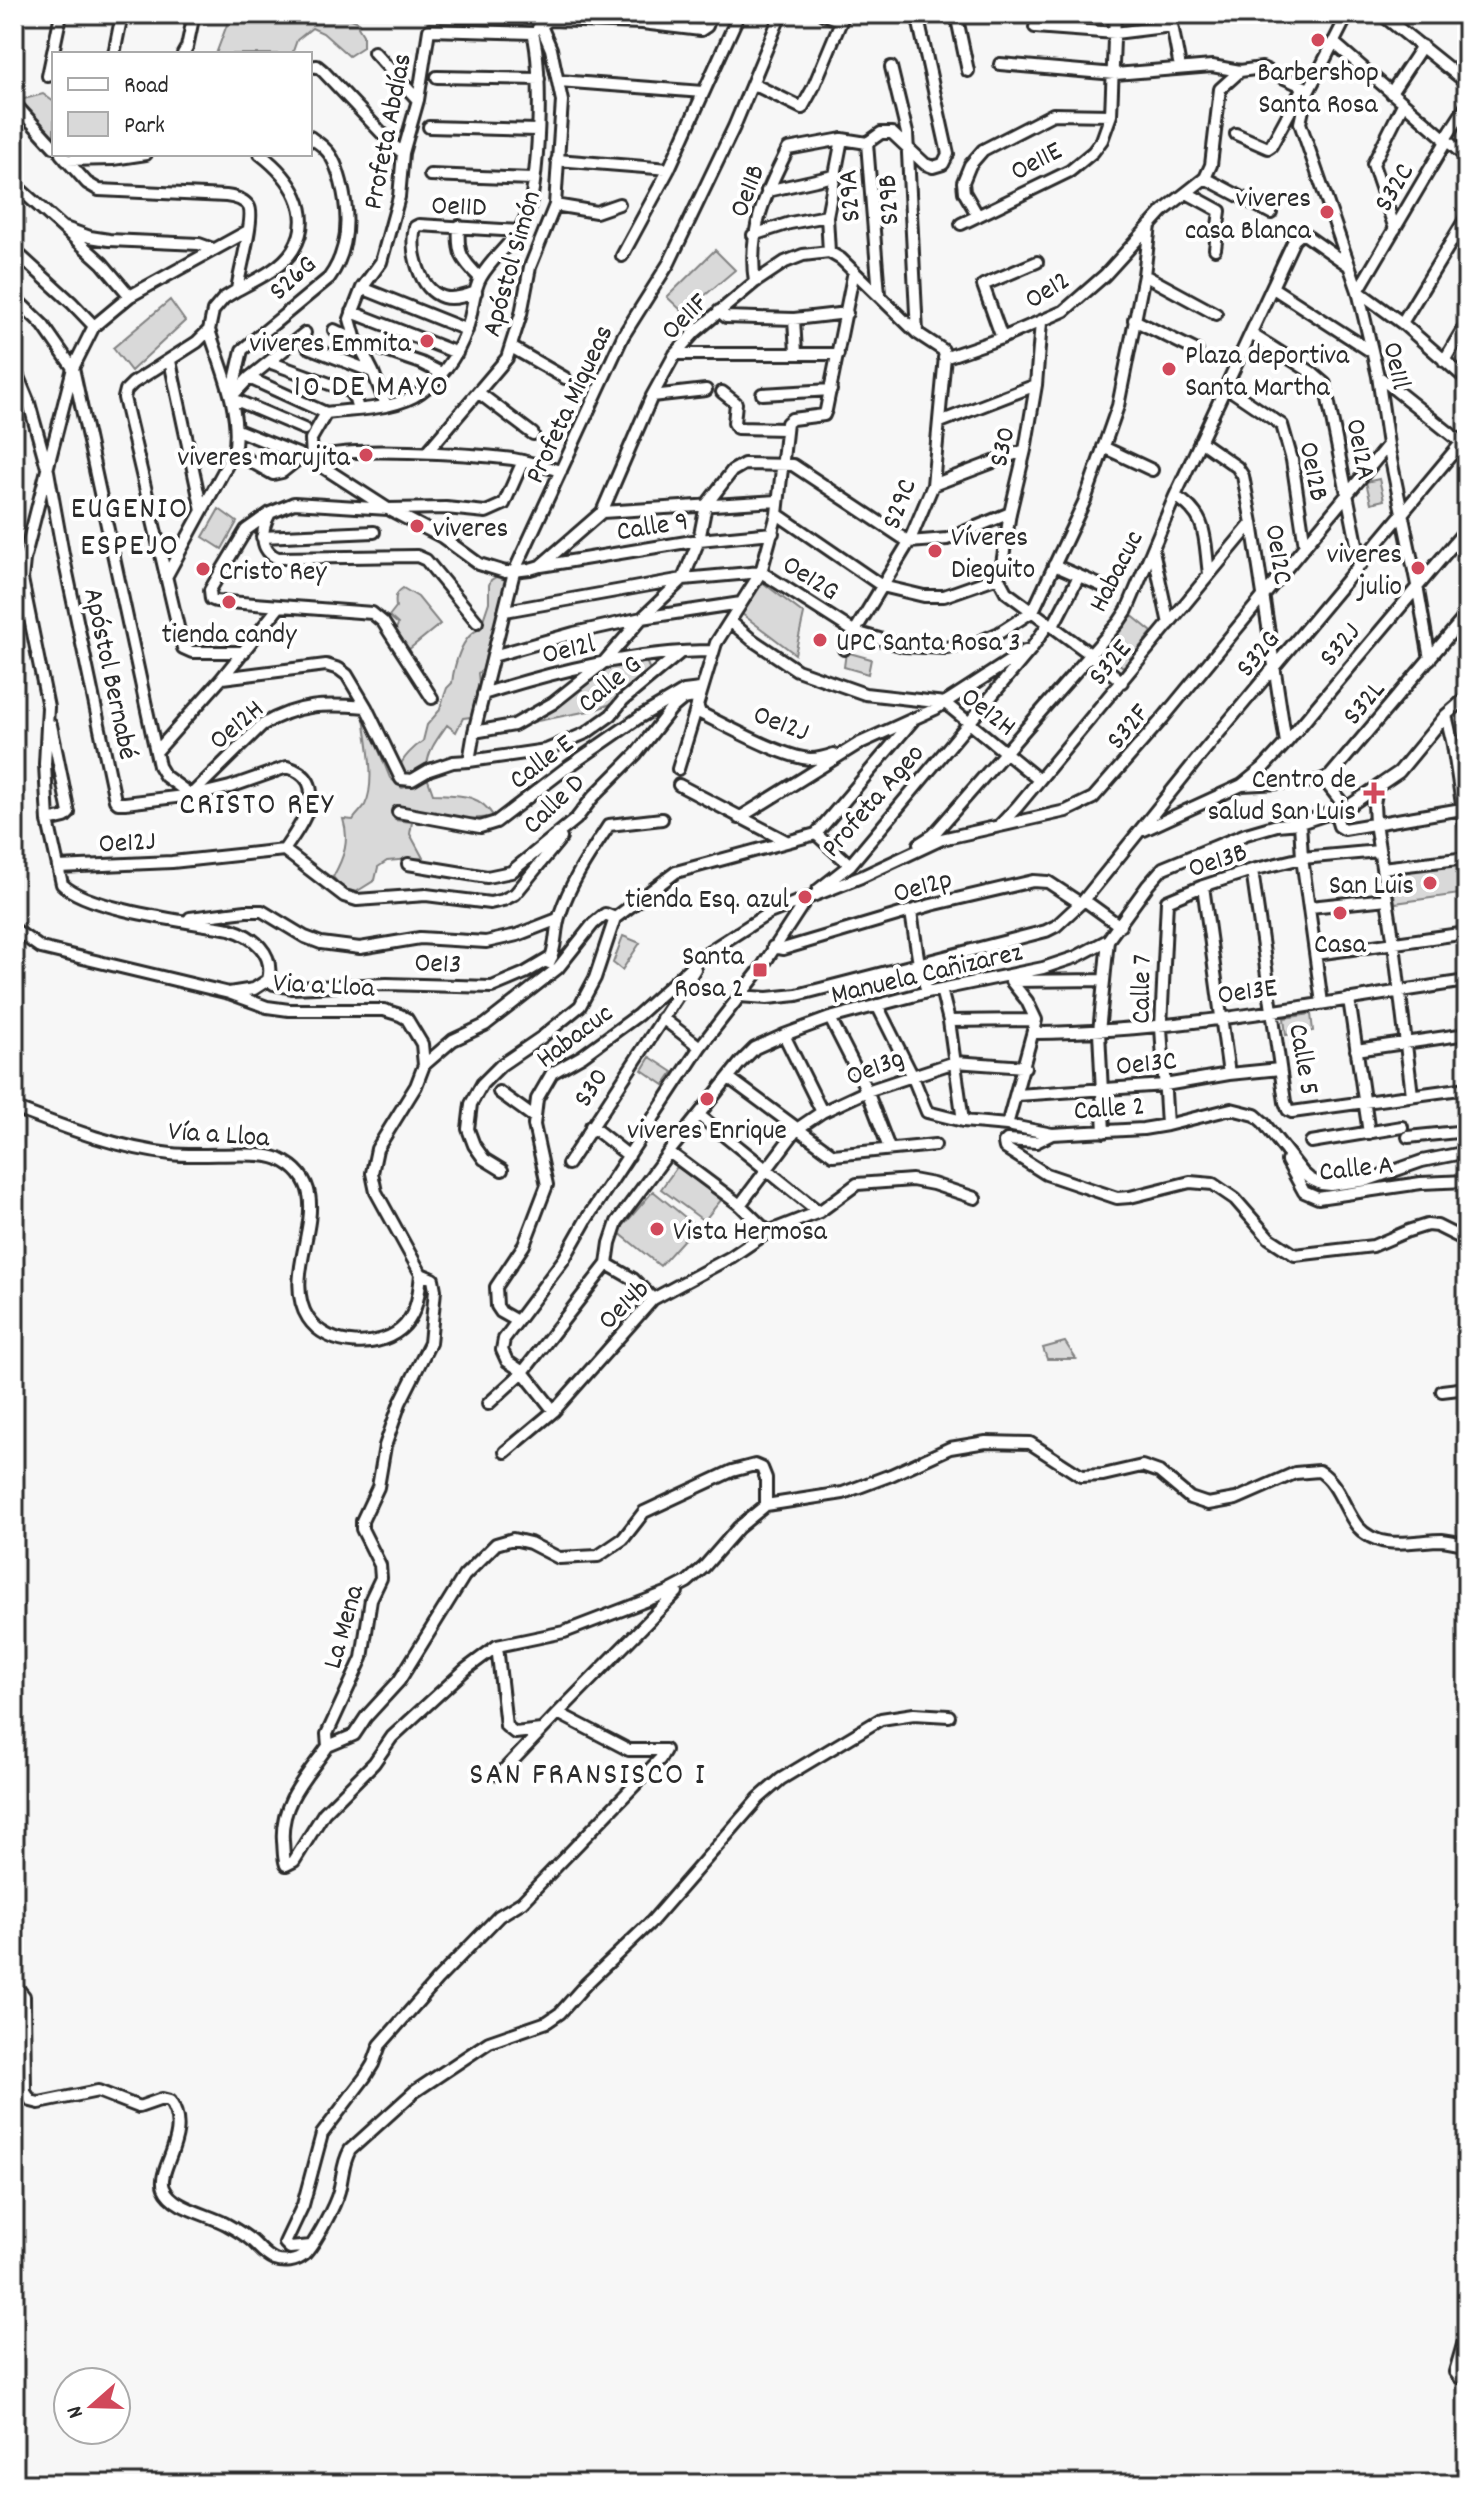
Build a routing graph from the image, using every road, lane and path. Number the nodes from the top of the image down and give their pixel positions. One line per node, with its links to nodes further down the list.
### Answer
1 (61, 14): 22 (street)
2 (122, 14): 23 (street)
3 (194, 14): 24 (street)
4 (536, 14): 18 (street, Apóstol Simón)
5 (711, 14): 15 (street, Profeta Abdías)
6 (739, 14): 41 (street)
7 (781, 14): 39 (street, Profeta Miqueas)
8 (823, 14): 14 (street)
9 (917, 14): 56 (street)
10 (956, 14): 31 (street)
11 (1115, 14): 19 (street)
12 (1348, 14): 20 (street)
13 (1381, 14): 21 (street)
14 (842, 17): 39 (street)
15 (642, 19): 18 (street, Profeta Abdías)
16 (1171, 20): 19 (street); 27 (street)
17 (1035, 27): 19 (street)
18 (536, 29): 36 (street); 37 (street, Apóstol Simón); 43 (street, Profeta Abdías)
19 (1115, 33): 33 (street)
20 (1333, 42): 40 (street); 42 (street)
21 (1422, 46): 38 (street); 42 (street)
22 (53, 52)
23 (114, 52)
24 (184, 52)
25 (374, 52): 43 (street)
26 (52, 57): 34 (street)
27 (1179, 62)
28 (1000, 64): 33 (street)
29 (312, 67): 57 (street)
30 (891, 67): 56 (street, S29B)
31 (968, 71)
32 (1240, 71): 33 (street); 40 (street); 66 (street)
33 (1115, 74): 47 (street)
34 (48, 76)
35 (437, 77): 36 (street)
36 (539, 79): 49 (street)
37 (559, 81): 41 (street); 62 (street, Apóstol Simón)
38 (1467, 83)
39 (753, 84): 172 (street, Profeta Miqueas)
40 (1306, 88): 50 (street); 91 (street, Oe11l)
41 (703, 92): 63 (street)
42 (1391, 93): 45 (street)
43 (418, 100): 57 (street, Profeta Abdías)
44 (14, 103): 55 (street)
45 (1403, 104): 53 (street); 81 (street)
46 (1467, 105): 53 (street, S32C)
47 (1111, 115): 75 (street, Oe11E); 75 (street)
48 (429, 127): 49 (street)
49 (537, 130): 67 (street)
50 (1236, 134)
51 (312, 139): 151 (street, S26G)
52 (842, 139): 54 (street, Oe11B); 65 (street); 69 (street, Oe11B)
53 (1445, 139): 61 (street); 81 (street, S32C)
54 (867, 143): 56 (street, S29A); 101 (street, S29A)
55 (52, 145)
56 (907, 146): 118 (street, S29B)
57 (403, 153): 96 (street, Profeta Abdías)
58 (133, 156): 60 (street)
59 (263, 156): 98 (street)
60 (63, 157): 82 (street)
61 (1467, 158)
62 (557, 160): 63 (street); 72 (street, Apóstol Simón)
63 (669, 169): 89 (street)
64 (430, 175): 67 (street)
65 (834, 176): 69 (street); 74 (street)
66 (1205, 178): 70 (street, Oe12); 73 (street)
67 (533, 179): 83 (street)
68 (14, 186): 80 (street)
69 (767, 191): 84 (street, Oe11B)
70 (1187, 193): 78 (street, Oe12); 86 (street)
71 (619, 204): 72 (street)
72 (555, 205): 123 (street, Apóstol Simón)
73 (1271, 213)
74 (827, 216): 84 (street); 88 (street)
75 (978, 216): 77 (street, Oe11E)
76 (1467, 216): 112 (street)
77 (961, 224)
78 (1150, 225): 93 (street); 110 (street, Oe12)
79 (459, 226): 83 (street, Oe11D); 94 (street); 100 (street, Oe11D)
80 (63, 228): 85 (street); 102 (street)
81 (1395, 229): 99 (street, S32C)
82 (248, 231): 85 (street); 98 (street)
83 (519, 231): 94 (street)
84 (753, 235): 95 (street, Oe11B)
85 (213, 249): 102 (street)
86 (1215, 249)
87 (14, 250): 113 (street)
88 (829, 252): 92 (street); 95 (street, Oe11F)
89 (622, 256)
90 (1037, 262): 121 (street)
91 (1348, 265): 97 (street, Habacuc); 99 (street, Oe11l)
92 (854, 271): 101 (street); 106 (street)
93 (1144, 275): 107 (street); 109 (street)
94 (480, 278): 100 (street)
95 (755, 282): 104 (street, Oe11F)
96 (362, 288): 105 (street, Profeta Abdías); 116 (street)
97 (1273, 288): 119 (street, Habacuc); 126 (street)
98 (237, 290): 114 (street)
99 (1358, 291): 112 (street); 126 (street, Oe11l)
100 (476, 292): 116 (street)
101 (879, 294): 118 (street)
102 (130, 296): 113 (street)
103 (14, 297): 136 (street)
104 (719, 311): 108 (street); 129 (street, Oe11F)
105 (352, 312): 120 (street, Profeta Abdías); 127 (street)
106 (847, 313): 108 (street); 130 (street)
107 (1216, 314)
108 (794, 319): 128 (street)
109 (1134, 320): 125 (street); 163 (street)
110 (1041, 322): 121 (street, Oe12); 143 (street, S30)
111 (1467, 322): 133 (street)
112 (1402, 323): 133 (street)
113 (94, 326): 136 (street)
114 (209, 330): 132 (street); 151 (street)
115 (334, 330): 120 (street)
116 (467, 330): 127 (street)
117 (305, 333): 134 (street)
118 (917, 333): 131 (street)
119 (1251, 334): 144 (street, Habacuc); 174 (street, Oe12A)
120 (355, 337): 137 (street, Profeta Abdías)
121 (1002, 338): 131 (street, Oe12)
122 (308, 347): 137 (street)
123 (511, 347): 141 (street); 148 (street, Apóstol Simón)
124 (380, 349): 138 (street)
125 (1197, 351)
126 (1372, 352): 139 (street, Oe11l)
127 (457, 353): 138 (street)
128 (796, 353): 129 (street); 130 (street)
129 (675, 354): 150 (street, Oe11F)
130 (838, 354): 146 (street)
131 (944, 358): 155 (street, S29C)
132 (170, 361): 179 (street); 201 (street)
133 (1444, 361): 142 (street)
134 (269, 362): 140 (street); 153 (street)
135 (14, 367): 171 (street, Apóstol Bernabé)
136 (73, 368): 171 (street); 244 (street)
137 (373, 372): 152 (street, Profeta Abdías)
138 (441, 373): 152 (street)
139 (1378, 376): 161 (street); 162 (street, Oe11l)
140 (249, 378): 151 (street); 154 (street)
141 (565, 378)
142 (1467, 380)
143 (1036, 385): 155 (street); 164 (street, S30)
144 (1226, 387): 160 (street, Habacuc); 192 (street, Oe12B)
145 (706, 390): 150 (street)
146 (831, 390): 149 (street); 157 (street)
147 (722, 392): 157 (street)
148 (479, 393): 159 (street); 166 (street, Apóstol Simón)
149 (762, 394)
150 (652, 396): 180 (street, Oe11F)
151 (231, 398): 156 (street); 158 (street)
152 (386, 405): 153 (street)
153 (358, 409): 154 (street)
154 (326, 413): 167 (street)
155 (940, 422): 173 (street, S29C)
156 (304, 429)
157 (785, 429): 169 (street)
158 (237, 430): 165 (street); 167 (street)
159 (533, 434)
160 (1200, 441): 175 (street, Habacuc); 185 (street, Oe12C)
161 (1466, 442): 184 (street, S32G)
162 (1388, 445): 174 (street, S32F); 184 (street, Oe11l)
163 (1103, 447): 170 (street); 195 (street)
164 (1025, 450): 173 (street); 182 (street, S30)
165 (234, 452): 167 (street); 179 (street)
166 (427, 452): 167 (street); 168 (street)
167 (307, 458): 178 (street)
168 (523, 461): 172 (street); 178 (street)
169 (782, 464): 176 (street); 177 (street); 191 (street)
170 (1152, 470)
171 (48, 471): 236 (street); 253 (street, Apóstol Bernabé)
172 (561, 471): 197 (street, Profeta Miqueas)
173 (933, 485): 191 (street, S29C)
174 (1347, 493): 192 (street, S32F); 194 (street, Oe12A)
175 (1175, 496): 193 (street, Habacuc); 199 (street)
176 (778, 501): 177 (street); 183 (street)
177 (706, 505): 180 (street); 190 (street)
178 (388, 509): 181 (street); 197 (street)
179 (202, 511): 201 (street)
180 (602, 512): 196 (street, Oe11F)
181 (270, 513): 189 (street); 209 (street)
182 (1010, 513): 191 (street); 202 (street, S30)
183 (777, 514): 188 (street); 205 (street)
184 (1402, 514): 194 (street, S32G); 204 (street, Oe11l)
185 (1252, 523): 199 (street, S32E); 207 (street, Oe12C)
186 (1467, 528): 204 (street, S32J)
187 (374, 532): 189 (street)
188 (773, 533): 190 (street, Calle 9); 198 (street)
189 (262, 537): 214 (street)
190 (699, 540): 196 (street, Calle 9); 203 (street)
191 (909, 542): 205 (street, S29C)
192 (1305, 546): 207 (street, S32F)
193 (1153, 550): 216 (street); 224 (street, Habacuc)
194 (1361, 564): 228 (street, S32G)
195 (1054, 565): 200 (street); 211 (street)
196 (540, 566): 197 (street, Oe11F)
197 (514, 572): 210 (street, Profeta Miqueas)
198 (761, 572): 203 (street, Oe12G); 208 (street); 218 (street, Oe12G)
199 (1209, 574): 216 (street, S32E)
200 (1079, 576): 206 (street); 217 (street, Profeta Ageo)
201 (166, 577): 222 (street)
202 (998, 577): 205 (street); 211 (street)
203 (683, 579): 210 (street, Oe12G); 213 (street)
204 (1417, 585): 226 (street, Oe11l); 242 (street, S32J)
205 (882, 586): 218 (street, S29C)
206 (1102, 586)
207 (1263, 596): 228 (street, Oe12C); 264 (street, S32F)
208 (741, 603): 213 (street); 215 (street)
209 (279, 607): 222 (street); 234 (street)
210 (505, 611): 225 (street, Profeta Miqueas)
211 (1033, 611): 217 (street); 218 (street, Oe12G)
212 (1467, 614): 226 (street, S32L)
213 (642, 618): 225 (street); 227 (street)
214 (477, 622)
215 (731, 622): 221 (street); 235 (street, Oe12H)
216 (1169, 624): 230 (street, S32E)
217 (1051, 625): 220 (street, Profeta Ageo); 224 (street)
218 (855, 632): 219 (street, S29C)
219 (844, 649)
220 (1031, 649): 235 (street); 240 (street, Profeta Ageo)
221 (713, 651): 223 (street, Oe12l); 232 (street)
222 (244, 652): 229 (street)
223 (681, 652): 227 (street, Oe12l); 246 (street, Calle G)
224 (1090, 654): 230 (street); 245 (street, Habacuc)
225 (493, 656): 231 (street, Profeta Miqueas)
226 (1430, 659): 249 (street, S32L)
227 (603, 663): 231 (street, Oe12l); 241 (street)
228 (1275, 667): 242 (street, Oe12C); 265 (street, S32G)
229 (222, 678): 237 (street); 244 (street)
230 (1122, 682): 248 (street, S32E)
231 (483, 694): 241 (street, Profeta Miqueas)
232 (699, 697): 243 (street, Oe12J); 247 (street); 256 (street, Calle E); 259 (street, Calle D)
233 (1467, 697): 238 (street, Manuela Cañizarez)
234 (432, 698)
235 (945, 703): 239 (street); 240 (street, Oe12H)
236 (48, 707): 261 (street); 261 (street)
237 (366, 707): 246 (street); 253 (street, Oe12H)
238 (1446, 715): 252 (street, Manuela Cañizarez); 255 (street)
239 (915, 718): 243 (street); 266 (street)
240 (968, 723): 245 (street, Oe12H); 275 (street, Profeta Ageo)
241 (474, 732): 246 (street, Profeta Miqueas)
242 (1286, 743): 251 (street, S32J)
243 (858, 744): 258 (street)
244 (156, 752): 253 (street)
245 (1005, 753): 248 (street, Oe12H); 273 (street, Habacuc)
246 (469, 761)
247 (678, 769)
248 (1039, 780): 264 (street, S32E)
249 (1324, 780): 251 (street); 254 (street)
250 (679, 785): 258 (street)
251 (1242, 785): 265 (street)
252 (1377, 788): 254 (street, Manuela Cañizarez); 263 (street)
253 (191, 795): 269 (street)
254 (1346, 808): 257 (street, Manuela Cañizarez)
255 (1462, 809): 263 (street); 267 (street)
256 (398, 812)
257 (1335, 812): 262 (street, Manuela Cañizarez); 263 (street)
258 (739, 818): 268 (street)
259 (576, 819): 269 (street); 274 (street, Calle D)
260 (662, 819): 287 (street)
261 (48, 821): 276 (street)
262 (1300, 823): 271 (street); 289 (street, Manuela Cañizarez)
263 (1375, 823): 270 (street)
264 (998, 826): 273 (street, S32F)
265 (1140, 831): 282 (street, S32G)
266 (816, 834): 268 (street); 275 (street)
267 (1467, 837)
268 (786, 841): 286 (street)
269 (284, 850): 276 (street, Oe12J)
270 (1379, 851): 271 (street, Oe13B); 277 (street)
271 (1302, 858): 278 (street, Oe13B); 284 (street)
272 (1467, 858): 277 (street)
273 (888, 863): 280 (street, S32F)
274 (408, 864)
275 (850, 865): 280 (street, Profeta Ageo)
276 (58, 867): 288 (street)
277 (1382, 868): 281 (street)
278 (1252, 870): 279 (street, Oe13B); 312 (street, Calle 5)
279 (1203, 886): 283 (street, Oe13B); 313 (street)
280 (806, 899): 294 (street, Profeta Ageo); 295 (street, Habacuc)
281 (1387, 899): 284 (street); 293 (street)
282 (1082, 901): 285 (street, Oe12p); 289 (street, Oe12p); 298 (street, S32G)
283 (1167, 901): 318 (street, Calle 7)
284 (1310, 907): 296 (street)
285 (911, 912): 294 (street, Oe12p); 298 (street)
286 (615, 918): 303 (street); 363 (street)
287 (558, 919): 288 (street); 297 (street)
288 (180, 920): 300 (street)
289 (1120, 926): 292 (street, Manuela Cañizarez)
290 (14, 929): 307 (street, Via a Lloa)
291 (1467, 933): 293 (street)
292 (1108, 940): 299 (street, Manuela Cañizarez); 301 (street)
293 (1394, 944): 296 (street); 305 (street)
294 (773, 947): 308 (street, Profeta Ageo)
295 (705, 954): 314 (street, S30); 344 (street, Habacuc)
296 (1316, 954): 310 (street)
297 (552, 957): 300 (street, Oe13); 303 (street)
298 (919, 964): 306 (street); 308 (street, S32G)
299 (1010, 978): 301 (street); 304 (street, Manuela Cañizarez); 316 (street)
300 (268, 980): 307 (street)
301 (1104, 980): 319 (street)
302 (1467, 981): 305 (street, Oe13E)
303 (538, 983): 327 (street)
304 (941, 989): 306 (street, Manuela Cañizarez); 317 (street)
305 (1398, 991): 309 (street, Oe13E); 323 (street)
306 (927, 992): 311 (street, Manuela Cañizarez)
307 (229, 993): 327 (street, Via a Lloa)
308 (739, 996): 324 (street, Profeta Ageo)
309 (1349, 999): 310 (street, Oe13E); 325 (street)
310 (1322, 1003): 312 (street, Oe13E)
311 (877, 1005): 315 (street, Manuela Cañizarez); 331 (street)
312 (1273, 1010): 313 (street, Oe13E); 329 (street, Calle 5)
313 (1221, 1017): 318 (street, Oe13E); 330 (street)
314 (662, 1018): 324 (street); 348 (street, S30)
315 (830, 1018): 322 (street, Manuela Cañizarez); 336 (street)
316 (1036, 1020): 317 (street); 320 (street)
317 (949, 1021): 326 (street)
318 (1161, 1027): 319 (street, Oe13E); 333 (street, Calle 7)
319 (1099, 1032): 320 (street, Oe13E); 335 (street)
320 (1034, 1033): 328 (street)
321 (1467, 1034): 323 (street)
322 (784, 1035): 332 (street, Manuela Cañizarez); 342 (street)
323 (1404, 1044): 325 (street); 339 (street)
324 (700, 1047): 360 (street, Profeta Ageo)
325 (1356, 1050): 340 (street)
326 (955, 1062): 328 (street, Oe13g); 331 (street, Oe13g); 345 (street)
327 (424, 1065): 371 (street)
328 (1025, 1067): 338 (street)
329 (1280, 1069): 330 (street, Oe13C); 340 (street, Calle 5)
330 (1229, 1074): 333 (street, Oe13C)
331 (912, 1075): 336 (street, Oe13g); 345 (street, Calle 2)
332 (729, 1078): 343 (street, Manuela Cañizarez); 349 (street)
333 (1165, 1085): 335 (street, Oe13C); 347 (street, Calle 7)
334 (1467, 1088): 339 (street)
335 (1102, 1090): 338 (street, Oe13C); 351 (street)
336 (867, 1091): 342 (street, Oe13g); 357 (street)
337 (499, 1092): 344 (street)
338 (1017, 1095): 346 (street)
339 (1412, 1095): 340 (street)
340 (1364, 1100): 352 (street)
341 (14, 1108): 371 (street, Vía a Lloa)
342 (822, 1112): 349 (street, Oe13g)
343 (700, 1116): 358 (street, Manuela Cañizarez); 362 (street)
344 (535, 1118): 373 (street, Habacuc)
345 (963, 1121): 346 (street, Calle 2)
346 (1007, 1125): 353 (street, Calle 2)
347 (1167, 1125): 351 (street, Calle 2); 355 (street, Calle 2)
348 (591, 1126): 360 (street); 361 (street, S30)
349 (797, 1129): 357 (street); 362 (street, Oe13g)
350 (1467, 1131): 352 (street)
351 (1104, 1132): 353 (street, Calle 2)
352 (1369, 1133): 354 (street)
353 (1052, 1134): 369 (street)
354 (1311, 1142)
355 (1280, 1144): 359 (street); 364 (street, Calle A)
356 (935, 1145): 357 (street)
357 (889, 1148)
358 (669, 1152): 366 (street); 370 (street, Manuela Cañizarez)
359 (1467, 1152)
360 (629, 1156): 373 (street, Profeta Ageo)
361 (568, 1164)
362 (766, 1169): 366 (street, Oe13g); 367 (street)
363 (502, 1170)
364 (1467, 1181)
365 (975, 1198): 367 (street, Oe14b)
366 (740, 1205): 368 (street)
367 (819, 1212): 368 (street, Oe14b)
368 (768, 1232): 372 (street, Oe14b)
369 (1467, 1241)
370 (607, 1264): 372 (street); 374 (street, Manuela Cañizarez)
371 (421, 1274): 387 (street, La Mena)
372 (653, 1299): 378 (street, Oe14b)
373 (517, 1321): 374 (street, Profeta Ageo)
374 (523, 1372): 377 (street, Manuela Cañizarez); 378 (street)
375 (1467, 1388): 376 (street)
376 (1442, 1391)
377 (488, 1404)
378 (554, 1411): 379 (street, Oe14b)
379 (505, 1452)
380 (766, 1505): 381 (street); 382 (street); 387 (street)
381 (1467, 1545)
382 (687, 1582): 383 (street); 384 (street)
383 (497, 1646): 386 (street); 387 (street, La Mena)
384 (558, 1713): 386 (street); 390 (street)
385 (949, 1716): 390 (street)
386 (541, 1730): 388 (street)
387 (328, 1746)
388 (499, 1775)
389 (14, 1984): 390 (street)
390 (311, 2246)
391 (1467, 2331): 392 (street)
392 (1467, 2375)

